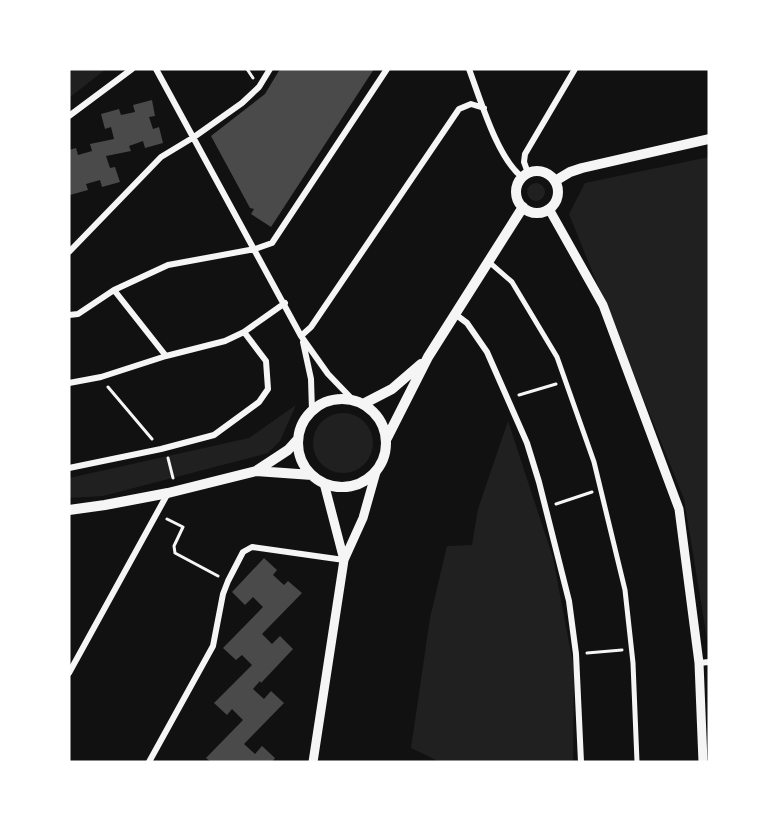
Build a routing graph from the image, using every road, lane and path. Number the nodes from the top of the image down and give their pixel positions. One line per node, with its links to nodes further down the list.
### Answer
1 (132, 69): 8 (street)
2 (156, 69): 9 (street)
3 (270, 69): 9 (street)
4 (387, 69): 15 (street)
5 (469, 69): 7 (street)
6 (574, 69): 11 (street)
7 (483, 108): 11 (street); 23 (street)
8 (69, 116)
9 (194, 137): 15 (street); 16 (street)
10 (709, 139): 12 (main road)
11 (525, 175): 12 (main road); 13 (main road)
12 (555, 181): 14 (main road)
13 (523, 207): 14 (main road); 17 (main road)
14 (549, 209): 50 (street)
15 (255, 249): 18 (street); 19 (street)
16 (69, 252)
17 (488, 261): 20 (main road); 27 (street)
18 (114, 290): 21 (street); 24 (street)
19 (285, 303): 22 (street); 23 (street)
20 (455, 314): 25 (main road); 29 (street)
21 (69, 315)
22 (244, 332): 24 (street); 34 (street)
23 (301, 336): 30 (street); 31 (street)
24 (166, 356): 26 (street)
25 (428, 357): 30 (main road); 32 (main road)
26 (101, 377): 28 (street); 34 (path)
27 (565, 381): 29 (path); 40 (street)
28 (69, 383)
29 (509, 399): 42 (street)
30 (358, 402): 31 (main road); 32 (main road)
31 (312, 411): 33 (main road)
32 (387, 438): 37 (main road)
33 (298, 440): 36 (main road); 38 (main road)
34 (161, 449): 35 (street); 41 (path)
35 (69, 468)
36 (256, 471): 38 (main road); 41 (main road)
37 (376, 472): 39 (main road); 45 (street)
38 (312, 475): 39 (main road)
39 (324, 483): 45 (street)
40 (601, 489): 42 (path); 47 (street)
41 (172, 492): 43 (main road); 44 (street)
42 (545, 507): 48 (street)
43 (69, 510)
44 (156, 513): 46 (path); 51 (street)
45 (344, 560): 46 (street); 53 (street)
46 (228, 581): 52 (street)
47 (632, 649): 48 (path); 55 (street)
48 (576, 654): 54 (street)
49 (709, 662): 50 (street)
50 (699, 663): 56 (street)
51 (69, 673)
52 (149, 762)
53 (313, 762)
54 (581, 762)
55 (637, 762)
56 (703, 762)

